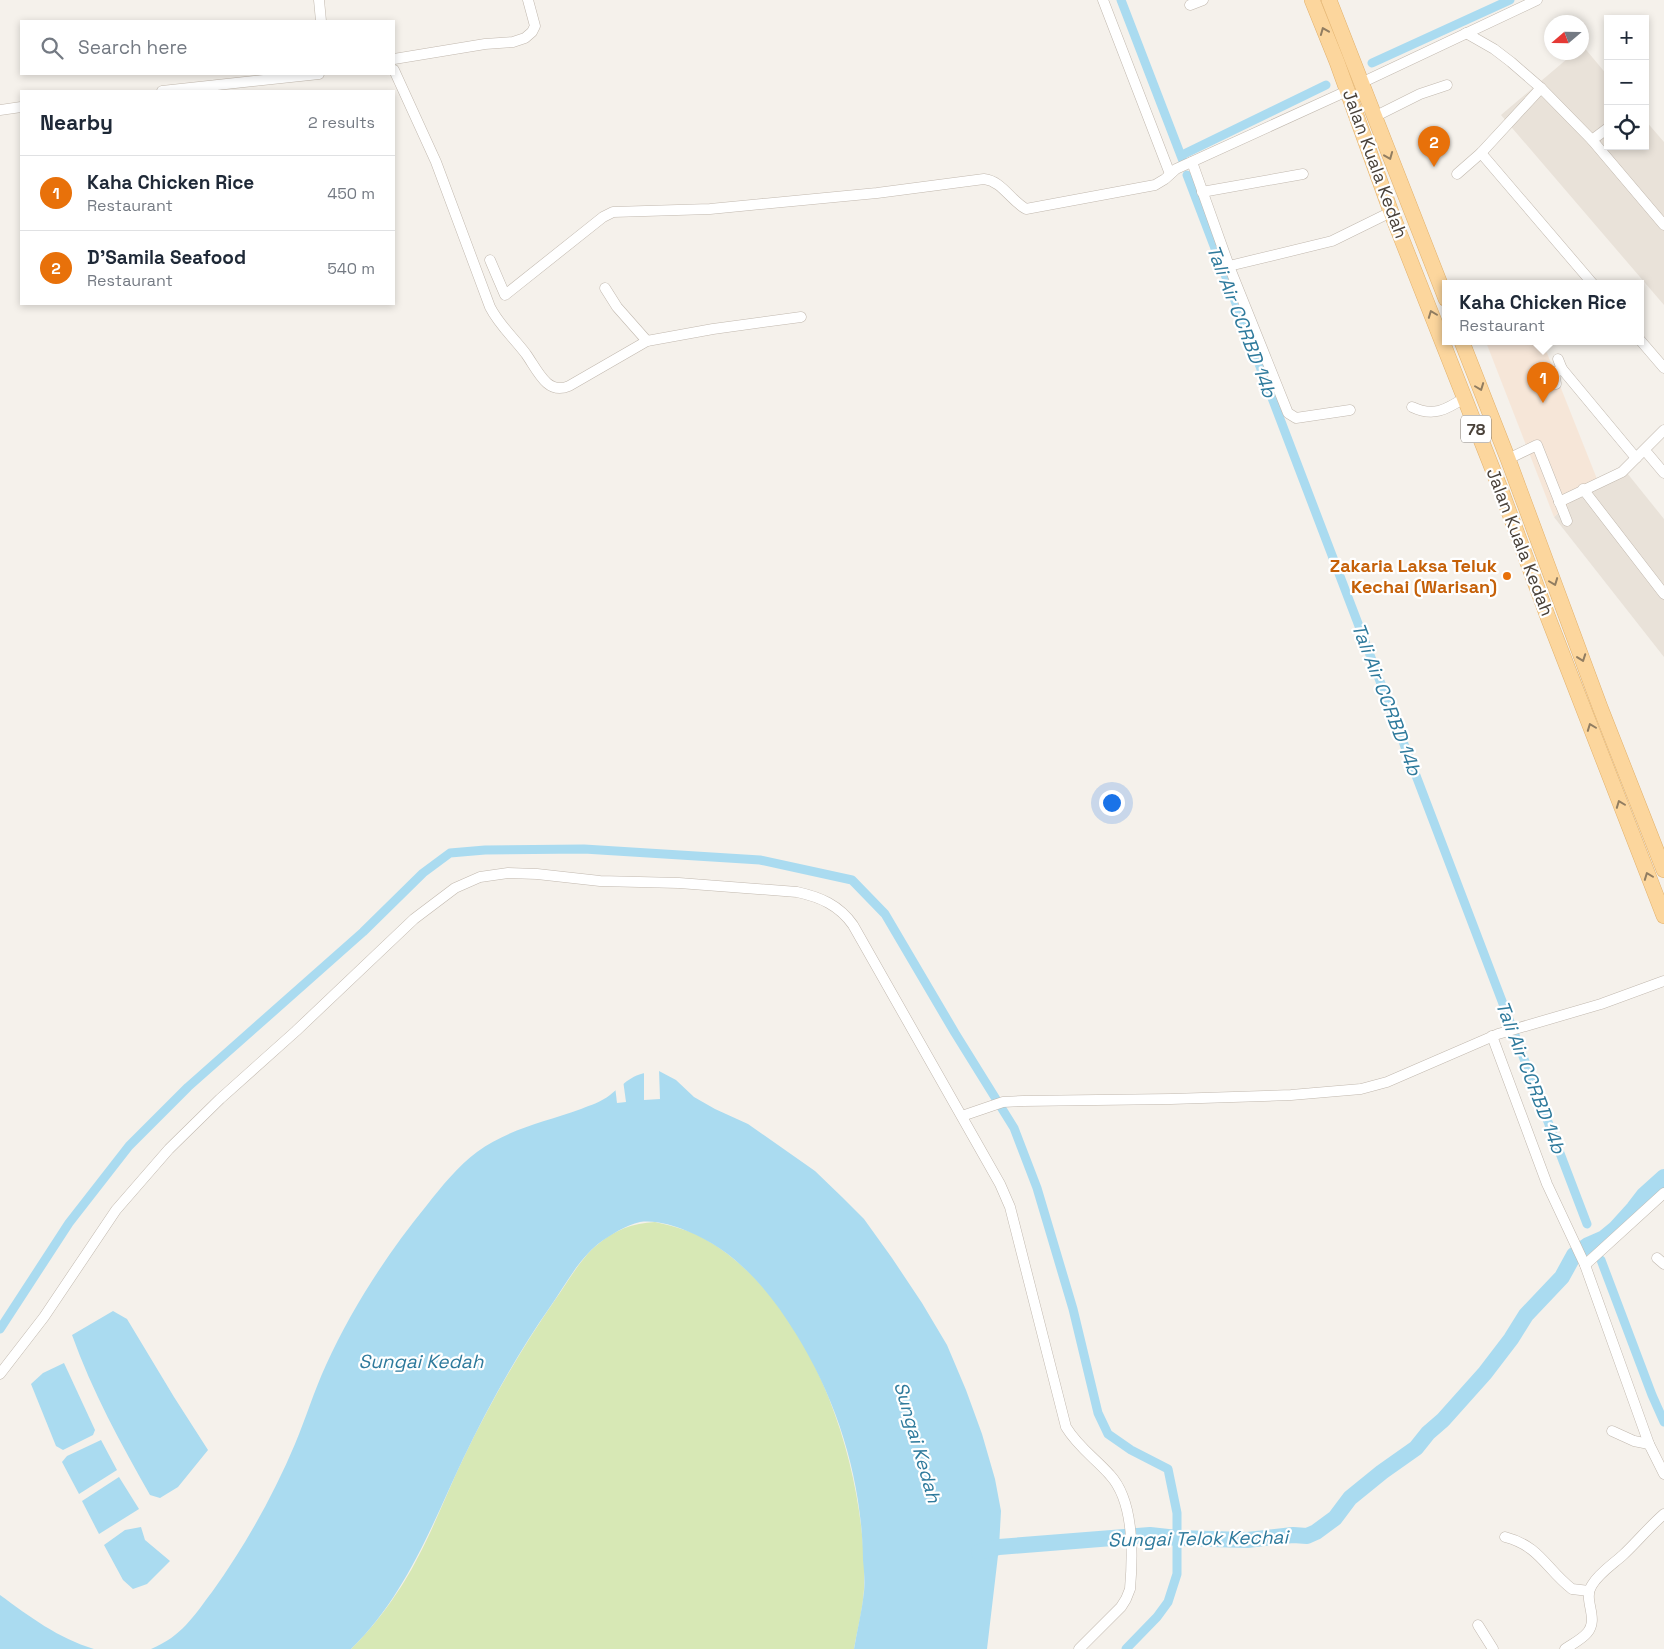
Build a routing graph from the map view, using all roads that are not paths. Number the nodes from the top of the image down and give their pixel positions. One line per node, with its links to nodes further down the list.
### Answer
1 (319, 0): 9 (street)
2 (528, 0): 11 (street)
3 (1104, 0): 27 (street)
4 (1203, 0): 8 (street)
5 (1312, 0): 12 (main road, Jalan Kuala Kedah / 78, one-way to 5)
6 (1328, 0): 12 (main road, Jalan Kuala Kedah / 78)
7 (1537, 0): 10 (street)
8 (1190, 5)
9 (322, 20)
10 (1466, 33): 15 (street); 18 (street)
11 (395, 59)
12 (1344, 60): 15 (main road, Jalan Kuala Kedah / 78); 17 (main road, Jalan Kuala Kedah / 78)
13 (395, 72): 39 (street)
14 (310, 75): 19 (street)
15 (1360, 81): 22 (main road, Jalan Kuala Kedah / 78)
16 (1447, 85): 22 (street)
17 (1346, 88): 26 (street); 31 (main road, Jalan Kuala Kedah / 78)
18 (1541, 88): 24 (street); 25 (street)
19 (171, 90)
20 (20, 107): 21 (street)
21 (0, 110)
22 (1374, 117): 37 (main road, Jalan Kuala Kedah / 78, one-way to 37)
23 (1604, 131): 24 (street)
24 (1592, 140): 32 (street)
25 (1481, 153): 29 (street); 35 (street)
26 (1190, 163): 27 (street); 30 (street)
27 (1173, 171): 33 (street)
28 (1303, 174): 30 (street)
29 (1457, 174)
30 (1202, 192): 34 (street)
31 (1391, 212): 34 (street); 40 (main road, Jalan Kuala Kedah / 78, one-way to 31)
32 (1664, 225)
33 (490, 260)
34 (1229, 266): 50 (street)
35 (1590, 280)
36 (604, 288): 39 (street)
37 (1442, 290)
38 (801, 316): 39 (street)
39 (647, 342)
40 (1442, 342)
41 (1443, 345): 48 (main road, Jalan Kuala Kedah / 78, one-way to 41)
42 (1463, 345): 54 (main road, Jalan Kuala Kedah / 78, one-way to 54)
43 (1644, 345): 45 (street)
44 (1558, 359): 46 (street)
45 (1664, 368)
46 (1562, 369): 47 (street); 53 (street)
47 (1556, 384)
48 (1464, 398): 49 (street); 61 (main road, Jalan Kuala Kedah / 78)
49 (1412, 407)
50 (1350, 410)
51 (1664, 430): 53 (street)
52 (1648, 454): 55 (street)
53 (1636, 458): 56 (street)
54 (1508, 459): 57 (street); 60 (main road, Jalan Kuala Kedah / 78, one-way to 60)
55 (1664, 473)
56 (1583, 489): 57 (street); 59 (street)
57 (1559, 502): 58 (street)
58 (1567, 521)
59 (1664, 594)
60 (1566, 612): 61 (main road); 62 (main road, Jalan Kuala Kedah / 78, one-way to 62)
61 (1549, 620): 63 (main road, Jalan Kuala Kedah / 78, one-way to 61)
62 (1646, 823): 63 (main road); 64 (main road, Jalan Kuala Kedah / 78)
63 (1632, 835): 65 (main road, Jalan Kuala Kedah / 78, one-way to 63)
64 (1664, 870)
65 (1664, 916)
66 (1664, 981): 67 (street)
67 (1495, 1035): 68 (street); 70 (street)
68 (962, 1116): 71 (street); 79 (street)
69 (1664, 1193): 70 (street)
70 (1583, 1261): 73 (street)
71 (0, 1374)
72 (1612, 1431): 73 (street)
73 (1649, 1444): 74 (street)
74 (1664, 1474)
75 (1664, 1514): 77 (street)
76 (1505, 1537): 77 (street)
77 (1589, 1590): 81 (street)
78 (1478, 1625): 80 (street)
79 (1079, 1649)
80 (1493, 1649)
81 (1565, 1649)

